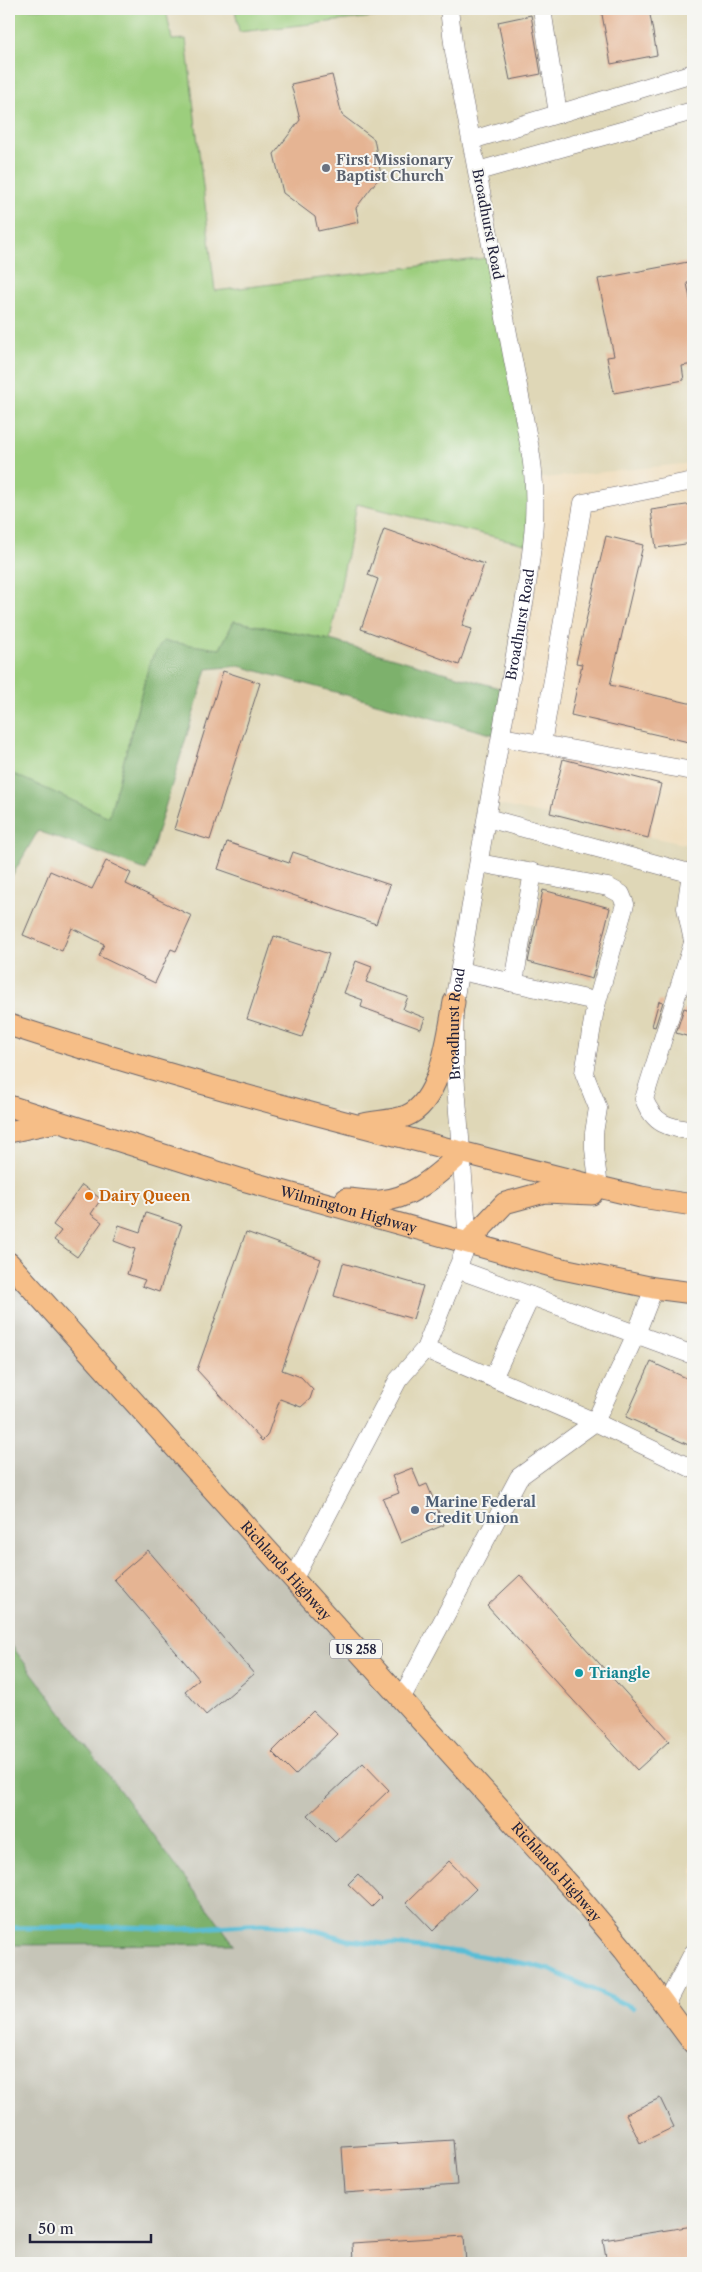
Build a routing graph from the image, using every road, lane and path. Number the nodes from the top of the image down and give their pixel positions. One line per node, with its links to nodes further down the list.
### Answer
1 (449, 9): 6 (street, Broadhurst Road)
2 (542, 9): 5 (street)
3 (693, 73): 5 (street)
4 (693, 111): 7 (street)
5 (558, 114): 6 (street)
6 (472, 140): 7 (street, Broadhurst Road)
7 (478, 171): 9 (street, Broadhurst Road)
8 (693, 481): 10 (street)
9 (502, 737): 10 (street); 12 (street, Broadhurst Road)
10 (542, 744): 11 (street)
11 (693, 771)
12 (487, 818): 13 (street, Broadhurst Road); 15 (street)
13 (479, 862): 14 (street); 17 (street, Broadhurst Road)
14 (533, 872): 18 (street); 20 (street)
15 (692, 873): 16 (street)
16 (693, 942): 25 (street)
17 (460, 971): 18 (street); 19 (street, Broadhurst Road)
18 (514, 982): 20 (street)
19 (454, 1002): 24 (main road); 27 (street, Broadhurst Road)
20 (595, 1009): 28 (street)
21 (9, 1025): 24 (main road)
22 (9, 1106): 23 (main road, Wilmington Highway)
23 (56, 1122): 26 (main road); 29 (main road, Wilmington Highway)
24 (356, 1125): 27 (main road)
25 (693, 1130)
26 (9, 1132)
27 (463, 1152): 28 (main road); 29 (main road); 32 (street, Broadhurst Road)
28 (599, 1187): 30 (main road)
29 (293, 1195): 32 (main road, Wilmington Highway)
30 (641, 1197): 31 (main road); 32 (main road)
31 (693, 1205)
32 (468, 1242): 34 (street); 35 (main road, Wilmington Highway)
33 (9, 1263): 44 (main road, Richlands Highway / US 258)
34 (457, 1269): 37 (street); 39 (street)
35 (654, 1288): 36 (main road, Wilmington Highway); 38 (street)
36 (693, 1293)
37 (532, 1296): 38 (street); 41 (street)
38 (636, 1334): 40 (street); 42 (street)
39 (425, 1349): 41 (street); 44 (street)
40 (693, 1355)
41 (493, 1378): 42 (street)
42 (595, 1422): 43 (street); 45 (street)
43 (693, 1469)
44 (294, 1580): 45 (main road, Richlands Highway / US 258)
45 (401, 1699): 47 (main road, Richlands Highway / US 258)
46 (693, 1953): 47 (street)
47 (666, 2005): 48 (main road, Richlands Highway / US 258)
48 (693, 2043)

